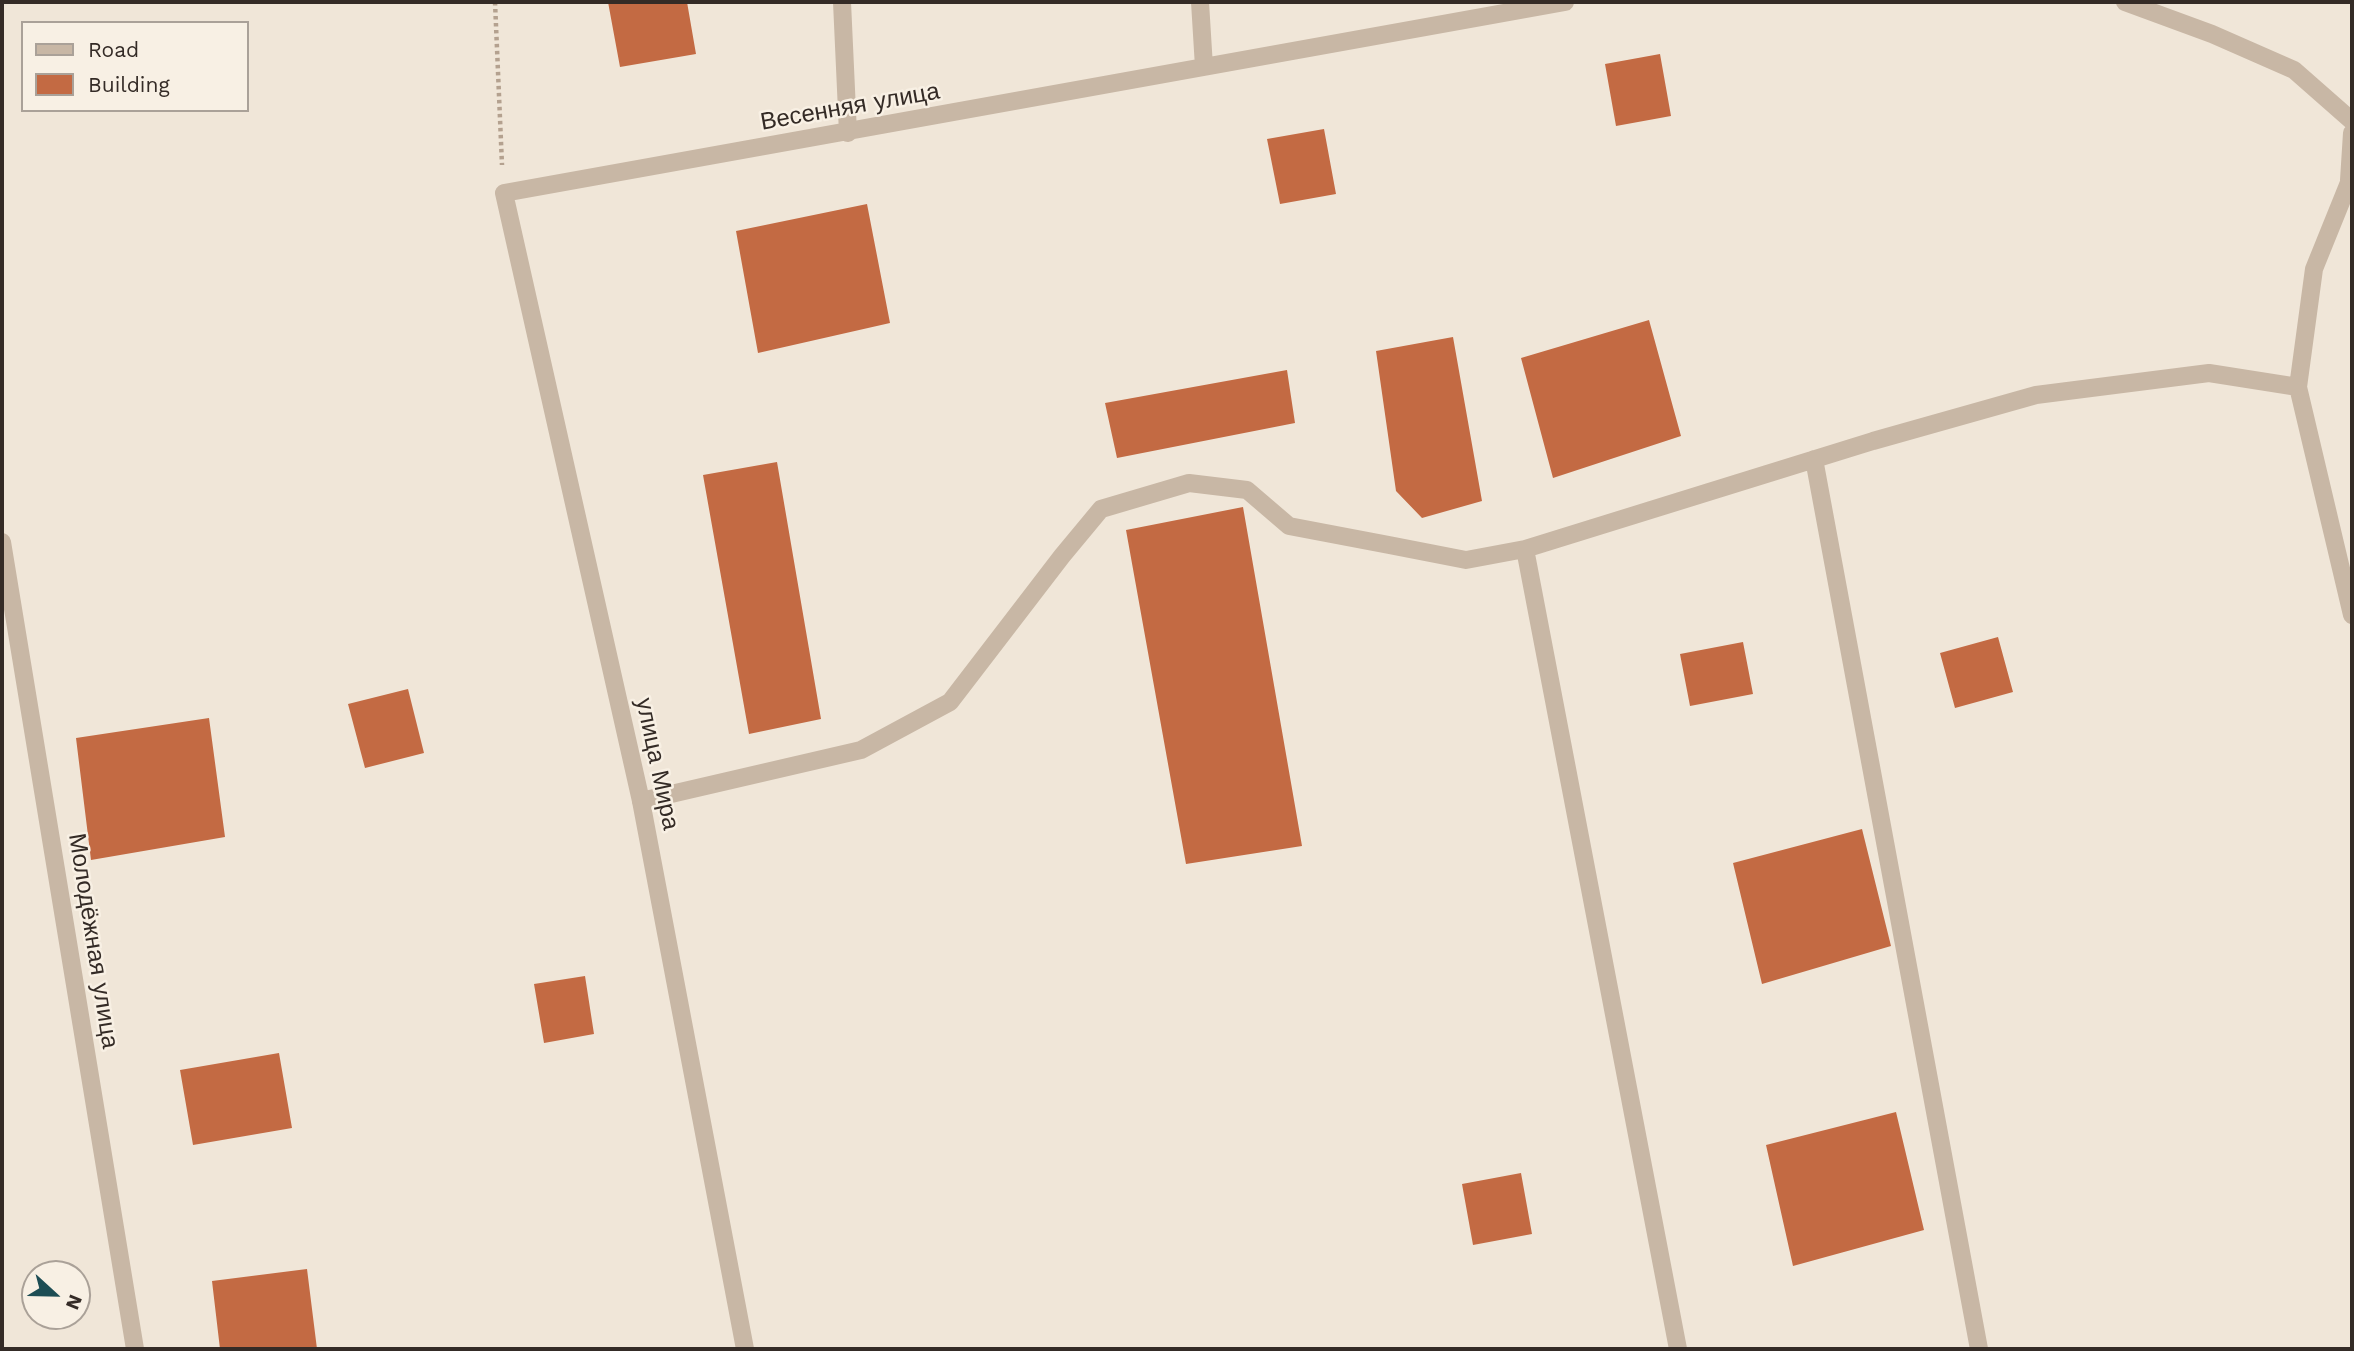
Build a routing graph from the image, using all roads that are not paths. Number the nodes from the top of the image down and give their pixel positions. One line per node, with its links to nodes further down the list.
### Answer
1 (842, 2): 7 (street)
2 (1200, 2): 5 (street)
3 (1565, 2): 5 (street, Весенняя улица)
4 (2125, 2): 6 (street)
5 (1204, 66): 7 (street, Весенняя улица)
6 (2352, 121)
7 (848, 132): 10 (street, Весенняя улица)
8 (2352, 133): 9 (street)
9 (2351, 178): 11 (street)
10 (504, 193): 16 (street, улица Мира)
11 (2298, 387): 12 (street); 15 (street)
12 (1814, 459): 14 (street); 20 (street)
13 (2, 542): 17 (street, Молодёжная улица)
14 (1525, 549): 16 (street); 19 (street)
15 (2352, 615)
16 (641, 801): 18 (street, улица Мира)
17 (135, 1349)
18 (745, 1349)
19 (1678, 1349)
20 (1979, 1349)

